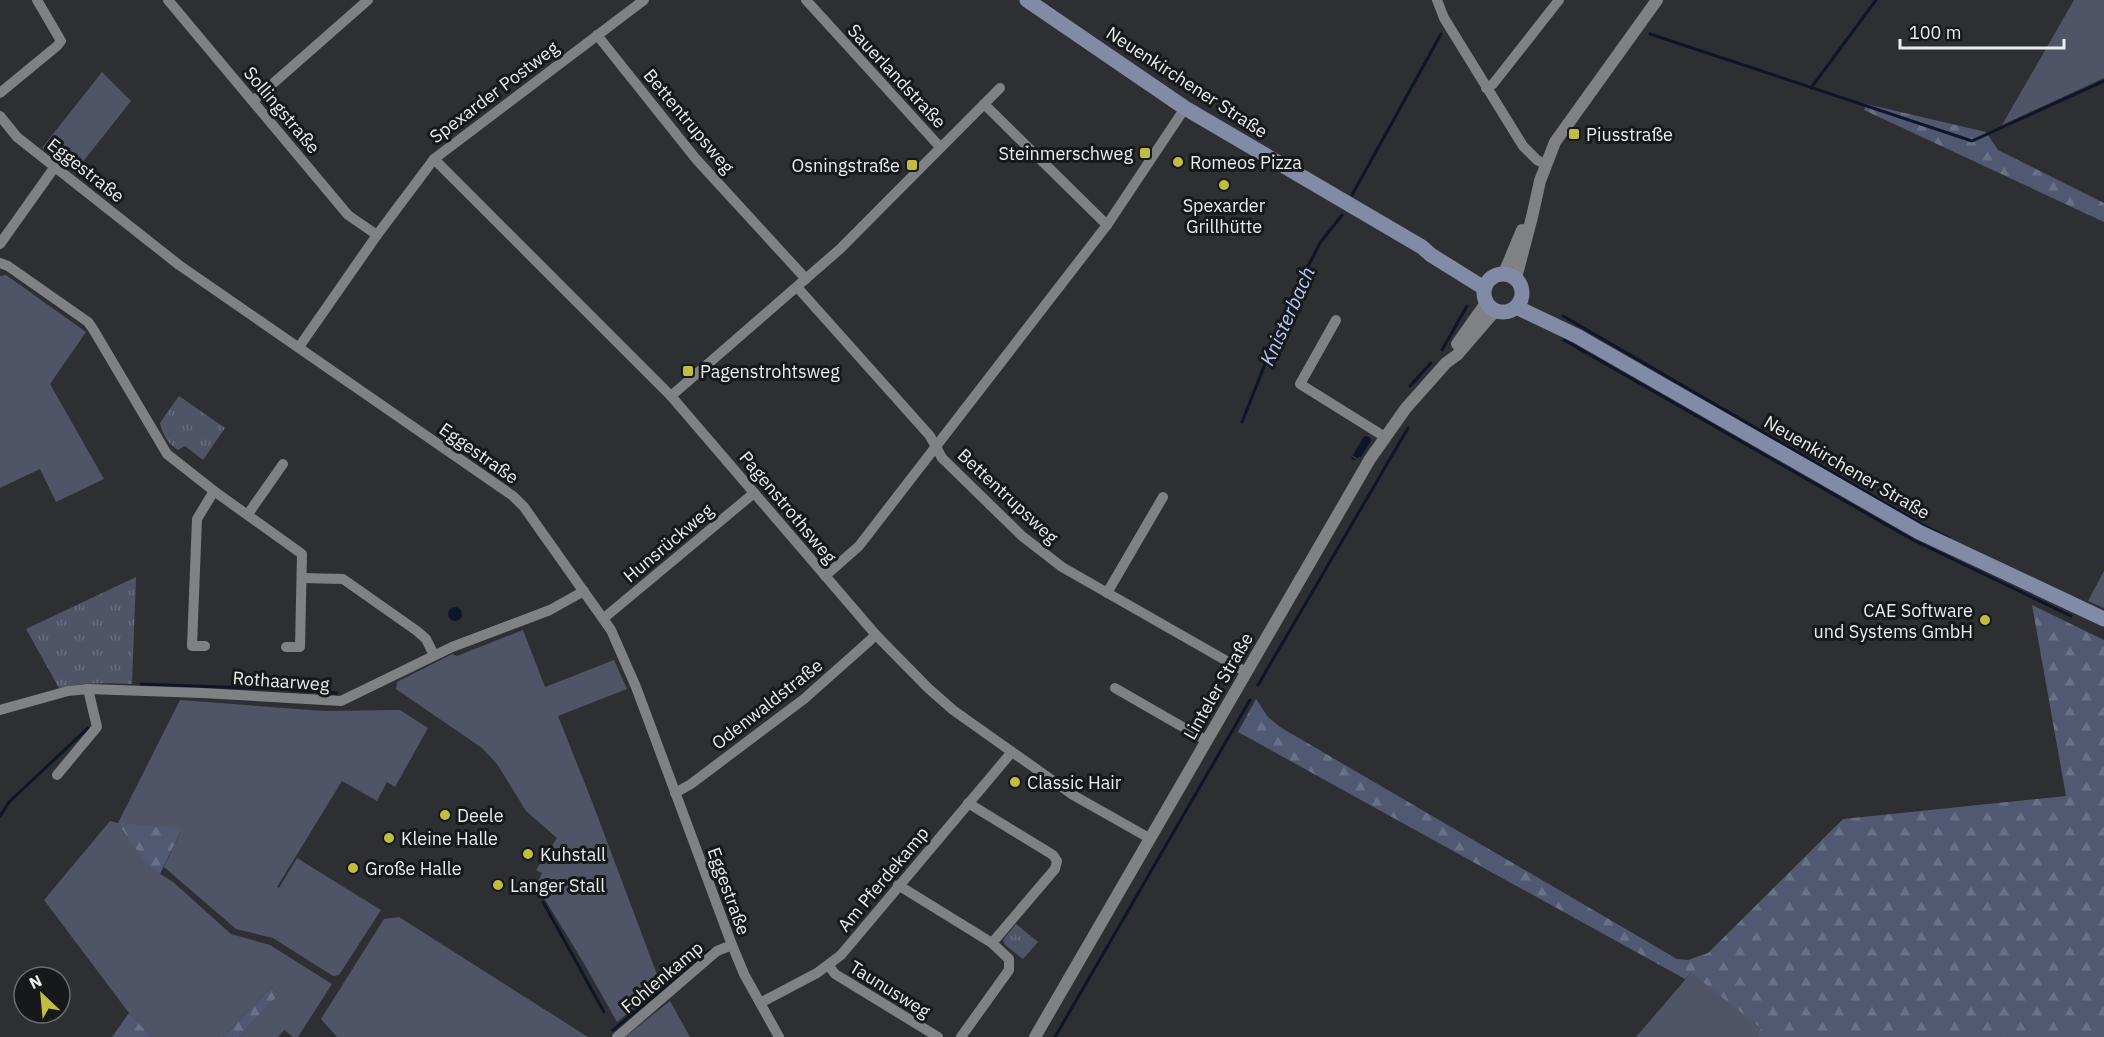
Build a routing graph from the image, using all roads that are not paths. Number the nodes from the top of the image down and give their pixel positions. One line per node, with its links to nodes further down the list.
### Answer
1 (38, 0): 13 (street)
2 (168, 0): 14 (street, Sollingstraße)
3 (368, 0): 14 (street)
4 (644, 0): 10 (street, Spexarder Postweg)
5 (806, 0): 18 (street, Sauerlandstraße)
6 (1027, 0): 16 (main road, Neuenkirchener Straße)
7 (1437, 0): 12 (street)
8 (1559, 0): 12 (street)
9 (1657, 0): 20 (street, Linteler Straße)
10 (597, 35): 19 (street, Spexarder Postweg); 26 (street, Bettentrupsweg)
11 (1000, 88): 15 (street)
12 (1486, 88): 20 (street)
13 (0, 93)
14 (253, 100): 23 (street, Sollingstraße)
15 (984, 104): 18 (street); 22 (street)
16 (1185, 108): 22 (street); 27 (main road, Neuenkirchener Straße)
17 (0, 116): 21 (street, Eggestraße)
18 (940, 147): 26 (street)
19 (434, 159): 23 (street, Spexarder Postweg); 31 (street, Pagenstrothsweg)
20 (1545, 164): 27 (street, Linteler Straße)
21 (54, 168): 24 (street); 30 (street, Eggestraße)
22 (1107, 225): 33 (street)
23 (377, 235): 30 (street, Spexarder Postweg)
24 (0, 244)
25 (0, 263): 35 (street)
26 (801, 283): 31 (street); 33 (street, Bettentrupsweg)
27 (1496, 289): 28 (main road); 28 (main road); 32 (street, Linteler Straße)
28 (1519, 302): 44 (main road, Neuenkirchener Straße)
29 (1336, 320): 32 (street)
30 (299, 347): 41 (street, Eggestraße)
31 (671, 396): 36 (street, Pagenstrothsweg)
32 (1385, 436): 49 (street, Linteler Straße)
33 (936, 447): 39 (street); 42 (street, Bettentrupsweg)
34 (283, 464): 38 (street)
35 (214, 491): 38 (street); 46 (street)
36 (754, 493): 39 (street, Pagenstrothsweg); 43 (street, Hunsrückweg)
37 (1163, 497): 42 (street)
38 (248, 514): 40 (street)
39 (825, 576): 45 (street, Pagenstrothsweg)
40 (302, 578): 47 (street); 48 (street)
41 (584, 591): 43 (street, Eggestraße); 48 (street, Rothaarweg)
42 (1107, 593): 49 (street, Bettentrupsweg)
43 (604, 618): 56 (street, Eggestraße)
44 (2104, 619)
45 (876, 635): 54 (street, Pagenstrothsweg); 56 (street, Odenwaldstraße)
46 (205, 646)
47 (286, 647)
48 (434, 655): 51 (street, Rothaarweg)
49 (1246, 672): 53 (street, Linteler Straße)
50 (1114, 688): 53 (street)
51 (88, 689): 52 (street, Rothaarweg); 55 (street)
52 (0, 710)
53 (1207, 741): 58 (street, Linteler Straße)
54 (1011, 753): 57 (street, Am Pferdekamp); 58 (street, Pagenstrothsweg)
55 (57, 775)
56 (675, 793): 61 (street, Eggestraße)
57 (968, 803): 59 (street, Am Pferdekamp); 60 (street)
58 (1149, 838): 68 (street, Linteler Straße)
59 (898, 885): 60 (street); 62 (street, Am Pferdekamp)
60 (992, 943): 67 (street)
61 (732, 945): 63 (street, Eggestraße); 64 (street, Fohlenkamp)
62 (829, 966): 63 (street, Am Pferdekamp); 66 (street, Taunusweg)
63 (760, 1003): 65 (street, Eggestraße)
64 (617, 1037)
65 (779, 1037)
66 (938, 1037)
67 (961, 1037)
68 (1035, 1037)

